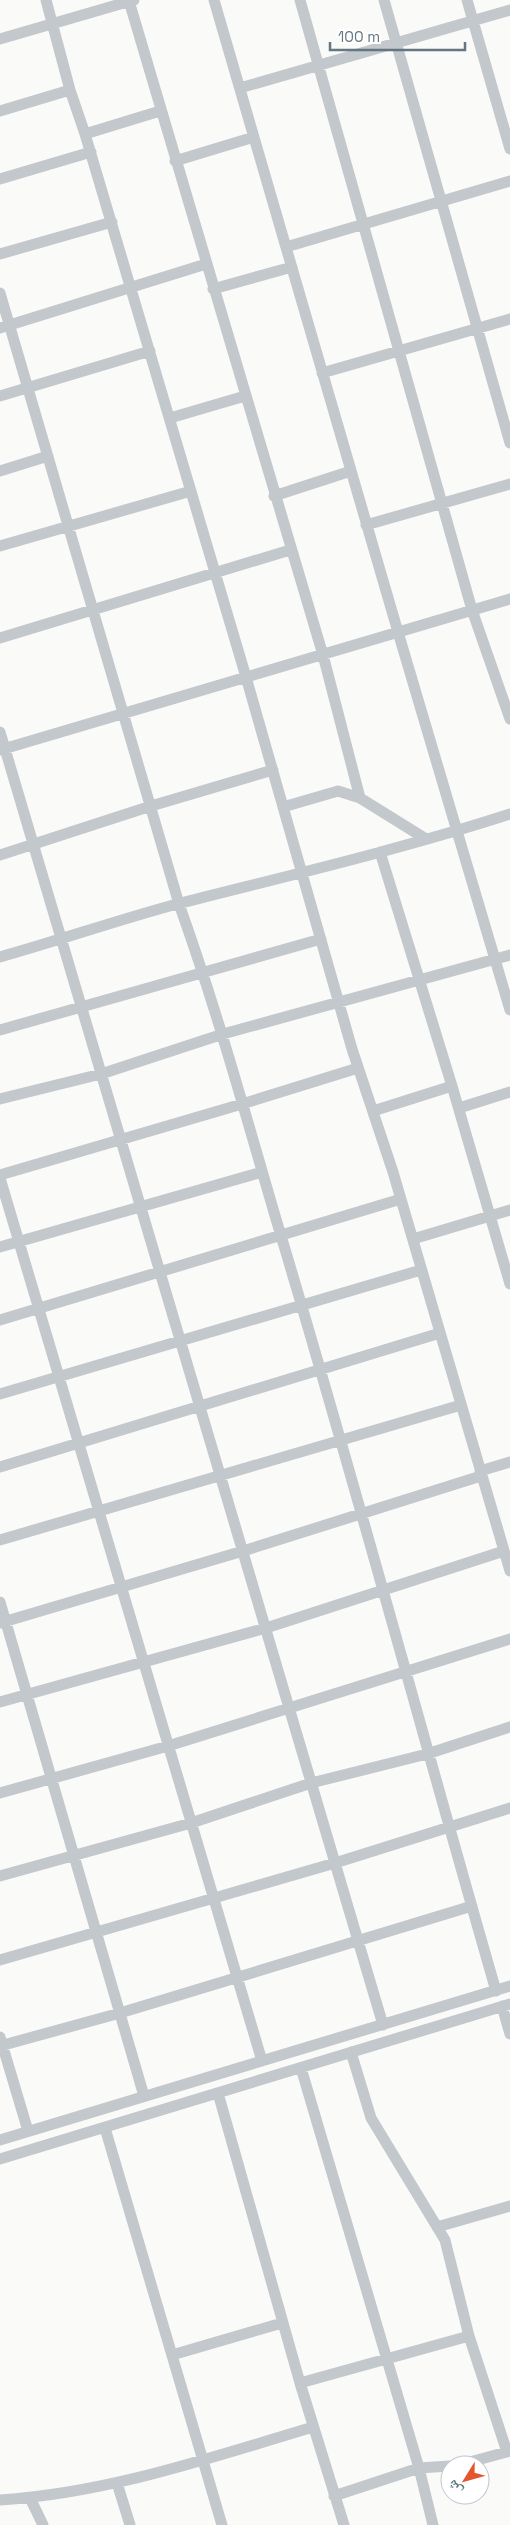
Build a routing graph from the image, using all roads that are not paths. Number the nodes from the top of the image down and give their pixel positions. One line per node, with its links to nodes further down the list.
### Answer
1 (46, 0): 9 (street)
2 (214, 0): 13 (street)
3 (300, 0): 12 (street)
4 (384, 0): 11 (street)
5 (468, 0): 8 (street)
6 (131, 1): 9 (street); 15 (street)
7 (510, 10): 8 (street)
8 (473, 21): 11 (street); 19 (street)
9 (53, 23): 10 (street); 14 (street)
10 (0, 39)
11 (396, 43): 12 (street); 24 (street)
12 (318, 66): 13 (street); 26 (street)
13 (240, 88): 18 (street)
14 (70, 90): 16 (street); 17 (street)
15 (160, 110): 17 (street); 21 (street)
16 (0, 111)
17 (85, 134): 20 (street)
18 (254, 137): 21 (street); 27 (street)
19 (510, 149)
20 (91, 152): 22 (street); 25 (street)
21 (175, 161): 29 (street)
22 (0, 179)
23 (510, 181): 24 (street)
24 (441, 201): 26 (street); 36 (street)
25 (112, 222): 28 (street); 31 (street)
26 (363, 224): 27 (street); 38 (street)
27 (286, 247): 30 (street)
28 (0, 254)
29 (206, 264): 31 (street); 32 (street)
30 (292, 267): 32 (street); 39 (street)
31 (131, 288): 35 (street); 37 (street)
32 (213, 289): 42 (street)
33 (0, 293): 35 (street)
34 (510, 319): 36 (street)
35 (5, 326): 40 (street)
36 (477, 328): 38 (street); 44 (street)
37 (150, 351): 40 (street); 43 (street)
38 (399, 351): 39 (street); 51 (street)
39 (322, 373): 47 (street)
40 (28, 388): 41 (street); 45 (street)
41 (0, 396)
42 (245, 396): 43 (street); 50 (street)
43 (170, 418): 49 (street)
44 (510, 443)
45 (48, 456): 46 (street); 53 (street)
46 (0, 471)
47 (351, 471): 50 (street); 52 (street)
48 (510, 484): 51 (street)
49 (191, 490): 53 (street); 56 (street)
50 (274, 496): 55 (street)
51 (442, 503): 52 (street); 59 (street)
52 (366, 525): 60 (street)
53 (68, 526): 54 (street); 58 (street)
54 (0, 546)
55 (290, 550): 56 (street); 62 (street)
56 (216, 573): 58 (street); 63 (street)
57 (510, 599): 59 (street)
58 (93, 610): 61 (street); 64 (street)
59 (472, 610): 60 (street); 65 (street)
60 (398, 632): 62 (street); 73 (street)
61 (0, 638)
62 (322, 655): 63 (street); 69 (street)
63 (246, 677): 64 (street); 68 (street)
64 (124, 714): 67 (street); 70 (street)
65 (510, 719)
66 (0, 732): 67 (street)
67 (2, 749): 75 (street)
68 (273, 770): 70 (street); 71 (street)
69 (360, 798): 71 (street); 74 (street)
70 (150, 806): 75 (street); 79 (street)
71 (284, 807): 78 (street)
72 (510, 814): 73 (street)
73 (457, 831): 74 (street); 84 (street)
74 (426, 840): 76 (street)
75 (33, 845): 77 (street); 81 (street)
76 (380, 852): 78 (street); 86 (street)
77 (0, 855)
78 (302, 873): 79 (street); 80 (street)
79 (179, 904): 81 (street); 85 (street)
80 (321, 939): 85 (street); 87 (street)
81 (62, 940): 83 (street); 88 (street)
82 (510, 955): 84 (street)
83 (0, 958)
84 (495, 959): 86 (street); 89 (street)
85 (203, 971): 88 (street); 91 (street)
86 (420, 980): 87 (street); 94 (street)
87 (338, 1002): 91 (street); 92 (street)
88 (81, 1006): 90 (street); 93 (street)
89 (510, 1010)
90 (0, 1030)
91 (223, 1034): 93 (street); 97 (street)
92 (358, 1068): 97 (street); 99 (street)
93 (101, 1074): 96 (street); 100 (street)
94 (452, 1086): 98 (street); 99 (street)
95 (510, 1092): 98 (street)
96 (0, 1099)
97 (242, 1104): 100 (street); 101 (street)
98 (459, 1108): 106 (street)
99 (373, 1111): 103 (street)
100 (121, 1139): 102 (street); 104 (street)
101 (262, 1172): 104 (street); 107 (street)
102 (0, 1176): 109 (street)
103 (401, 1199): 107 (street); 108 (street)
104 (140, 1205): 109 (street); 112 (street)
105 (510, 1210): 106 (street)
106 (490, 1216): 108 (street); 113 (street)
107 (281, 1235): 112 (street); 114 (street)
108 (412, 1239): 111 (street)
109 (19, 1241): 110 (street); 115 (street)
110 (0, 1247)
111 (422, 1270): 114 (street); 117 (street)
112 (160, 1273): 115 (street); 118 (street)
113 (510, 1284)
114 (303, 1304): 118 (street); 119 (street)
115 (39, 1309): 116 (street); 120 (street)
116 (0, 1320)
117 (440, 1333): 119 (street); 122 (street)
118 (180, 1340): 120 (street); 123 (street)
119 (320, 1369): 123 (street); 124 (street)
120 (59, 1376): 121 (street); 125 (street)
121 (0, 1394)
122 (460, 1404): 124 (street); 128 (street)
123 (200, 1407): 125 (street); 129 (street)
124 (340, 1440): 129 (street); 131 (street)
125 (78, 1443): 127 (street); 130 (street)
126 (510, 1462): 128 (street)
127 (0, 1467)
128 (480, 1474): 131 (street); 134 (street)
129 (220, 1476): 130 (street); 133 (street)
130 (98, 1510): 132 (street); 136 (street)
131 (361, 1515): 133 (street); 137 (street)
132 (0, 1540)
133 (243, 1551): 136 (street); 140 (street)
134 (504, 1551): 135 (street); 137 (street)
135 (510, 1571)
136 (121, 1586): 139 (street); 142 (street)
137 (382, 1592): 140 (street); 143 (street)
138 (0, 1602): 139 (street)
139 (3, 1622): 144 (street)
140 (266, 1628): 142 (street); 146 (street)
141 (510, 1639): 143 (street)
142 (143, 1662): 144 (street); 148 (street)
143 (404, 1672): 146 (street); 149 (street)
144 (27, 1695): 145 (street); 150 (street)
145 (0, 1702)
146 (289, 1708): 148 (street); 151 (street)
147 (510, 1727): 149 (street)
148 (168, 1746): 150 (street); 154 (street)
149 (427, 1754): 151 (street); 155 (street)
150 (52, 1778): 152 (street); 156 (street)
151 (311, 1783): 154 (street); 157 (street)
152 (0, 1794)
153 (510, 1808): 155 (street)
154 (191, 1823): 156 (street); 159 (street)
155 (448, 1827): 157 (street); 160 (street)
156 (76, 1855): 158 (street); 161 (street)
157 (335, 1863): 159 (street); 162 (street)
158 (0, 1876)
159 (214, 1899): 161 (street); 164 (street)
160 (472, 1906): 162 (street); 166 (street)
161 (96, 1933): 163 (street); 168 (street)
162 (358, 1942): 164 (street); 169 (street)
163 (0, 1960)
164 (237, 1977): 168 (street); 173 (street)
165 (510, 1986): 166 (street)
166 (496, 1990): 169 (street)
167 (506, 2005): 170 (street); 172 (street)
168 (120, 2013): 171 (street); 176 (street)
169 (383, 2024): 173 (street)
170 (510, 2034)
171 (1, 2043): 178 (street)
172 (351, 2052): 174 (street); 182 (street)
173 (262, 2061): 176 (street)
174 (301, 2068): 175 (street); 186 (street)
175 (218, 2093): 177 (street); 183 (street)
176 (144, 2096): 178 (street)
177 (105, 2128): 180 (street); 185 (street)
178 (28, 2131): 179 (street)
179 (0, 2140)
180 (0, 2159)
181 (510, 2206): 182 (street)
182 (437, 2227): 184 (street)
183 (282, 2323): 185 (street); 187 (street)
184 (469, 2336): 186 (street); 189 (street)
185 (172, 2355): 191 (street)
186 (387, 2358): 187 (street); 193 (street)
187 (300, 2383): 188 (street)
188 (313, 2427): 191 (street); 195 (street)
189 (508, 2452): 190 (street)
190 (490, 2457)
191 (203, 2460): 194 (street); 200 (street)
192 (440, 2467): 193 (street)
193 (419, 2468): 195 (street); 202 (street)
194 (117, 2483): 196 (street); 199 (street)
195 (334, 2496): 201 (street)
196 (30, 2498): 197 (street); 198 (street)
197 (0, 2500)
198 (43, 2525)
199 (130, 2525)
200 (222, 2525)
201 (344, 2525)
202 (433, 2525)

